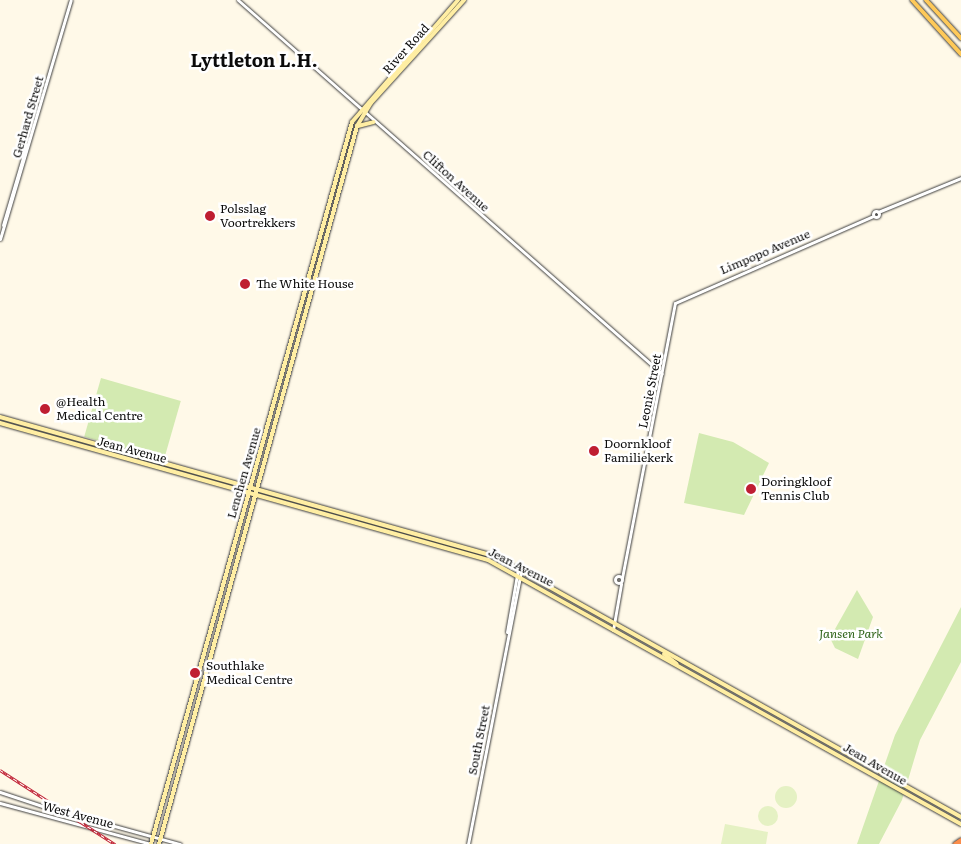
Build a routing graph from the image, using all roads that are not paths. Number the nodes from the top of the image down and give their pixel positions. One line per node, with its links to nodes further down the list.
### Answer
1 (70, 0): 14 (street, Gerhard Street); 15 (street, Gerhard Street)
2 (238, 0): 9 (street, Clifton Avenue)
3 (458, 0): 9 (main road, River Road)
4 (464, 0): 10 (main road, River Road)
5 (912, 0): 8 (main road)
6 (926, 0): 7 (main road)
7 (961, 38)
8 (961, 54)
9 (360, 109): 10 (street, Clifton Avenue); 24 (main road, Lenchen Avenue)
10 (364, 113): 11 (street, Clifton Avenue); 12 (main road, Lenchen Avenue)
11 (374, 122): 12 (main road); 18 (street, Clifton Avenue)
12 (357, 126): 25 (main road, Lenchen Avenue)
13 (961, 178): 16 (street, Limpopo Avenue)
14 (0, 234)
15 (0, 240)
16 (674, 305): 17 (street, Leonie Street)
17 (664, 363): 18 (street); 19 (street, Leonie Street)
18 (654, 368): 19 (street, Clifton Avenue)
19 (662, 374): 33 (street, Leonie Street)
20 (0, 417): 22 (main road, Jean Avenue)
21 (0, 423): 23 (main road, Jean Avenue)
22 (194, 472): 23 (main road); 24 (main road, Jean Avenue)
23 (203, 480): 26 (main road, Jean Avenue)
24 (250, 487): 25 (main road, Jean Avenue); 26 (main road, Lenchen Avenue)
25 (256, 489): 27 (main road, Lenchen Avenue); 28 (main road, Jean Avenue)
26 (249, 493): 27 (main road, Jean Avenue); 51 (main road, Lenchen Avenue)
27 (254, 495): 29 (main road, Jean Avenue); 52 (main road, Lenchen Avenue)
28 (289, 499): 29 (main road); 30 (main road, Jean Avenue)
29 (304, 509): 30 (main road, Jean Avenue)
30 (458, 548): 31 (main road, Jean Avenue); 32 (main road, Jean Avenue)
31 (519, 570): 32 (street, South Street); 37 (main road, Jean Avenue)
32 (518, 576): 38 (main road, Jean Avenue); 57 (street, South Street)
33 (620, 577): 34 (street); 35 (street)
34 (616, 582): 35 (street); 36 (street)
35 (621, 584): 36 (street)
36 (619, 592): 37 (street)
37 (614, 624): 38 (street); 39 (main road, Jean Avenue)
38 (613, 630): 40 (main road, Jean Avenue)
39 (658, 648): 40 (main road); 41 (main road, Jean Avenue)
40 (677, 664): 42 (main road, Jean Avenue)
41 (785, 717): 42 (main road); 43 (main road, Jean Avenue)
42 (804, 735): 44 (main road, Jean Avenue)
43 (856, 757): 44 (main road); 49 (main road, Jean Avenue)
44 (875, 775): 50 (main road, Jean Avenue)
45 (0, 792): 47 (street, West Avenue)
46 (0, 803): 54 (street, West Avenue)
47 (54, 810)
48 (78, 816): 51 (street, West Avenue)
49 (961, 817)
50 (961, 824)
51 (154, 837): 52 (street, West Avenue); 54 (main road, Lenchen Avenue)
52 (160, 838): 55 (main road, Lenchen Avenue); 56 (street, West Avenue)
53 (961, 840): 58 (highway)
54 (151, 844)
55 (159, 844)
56 (180, 844)
57 (468, 844)
58 (955, 844)

